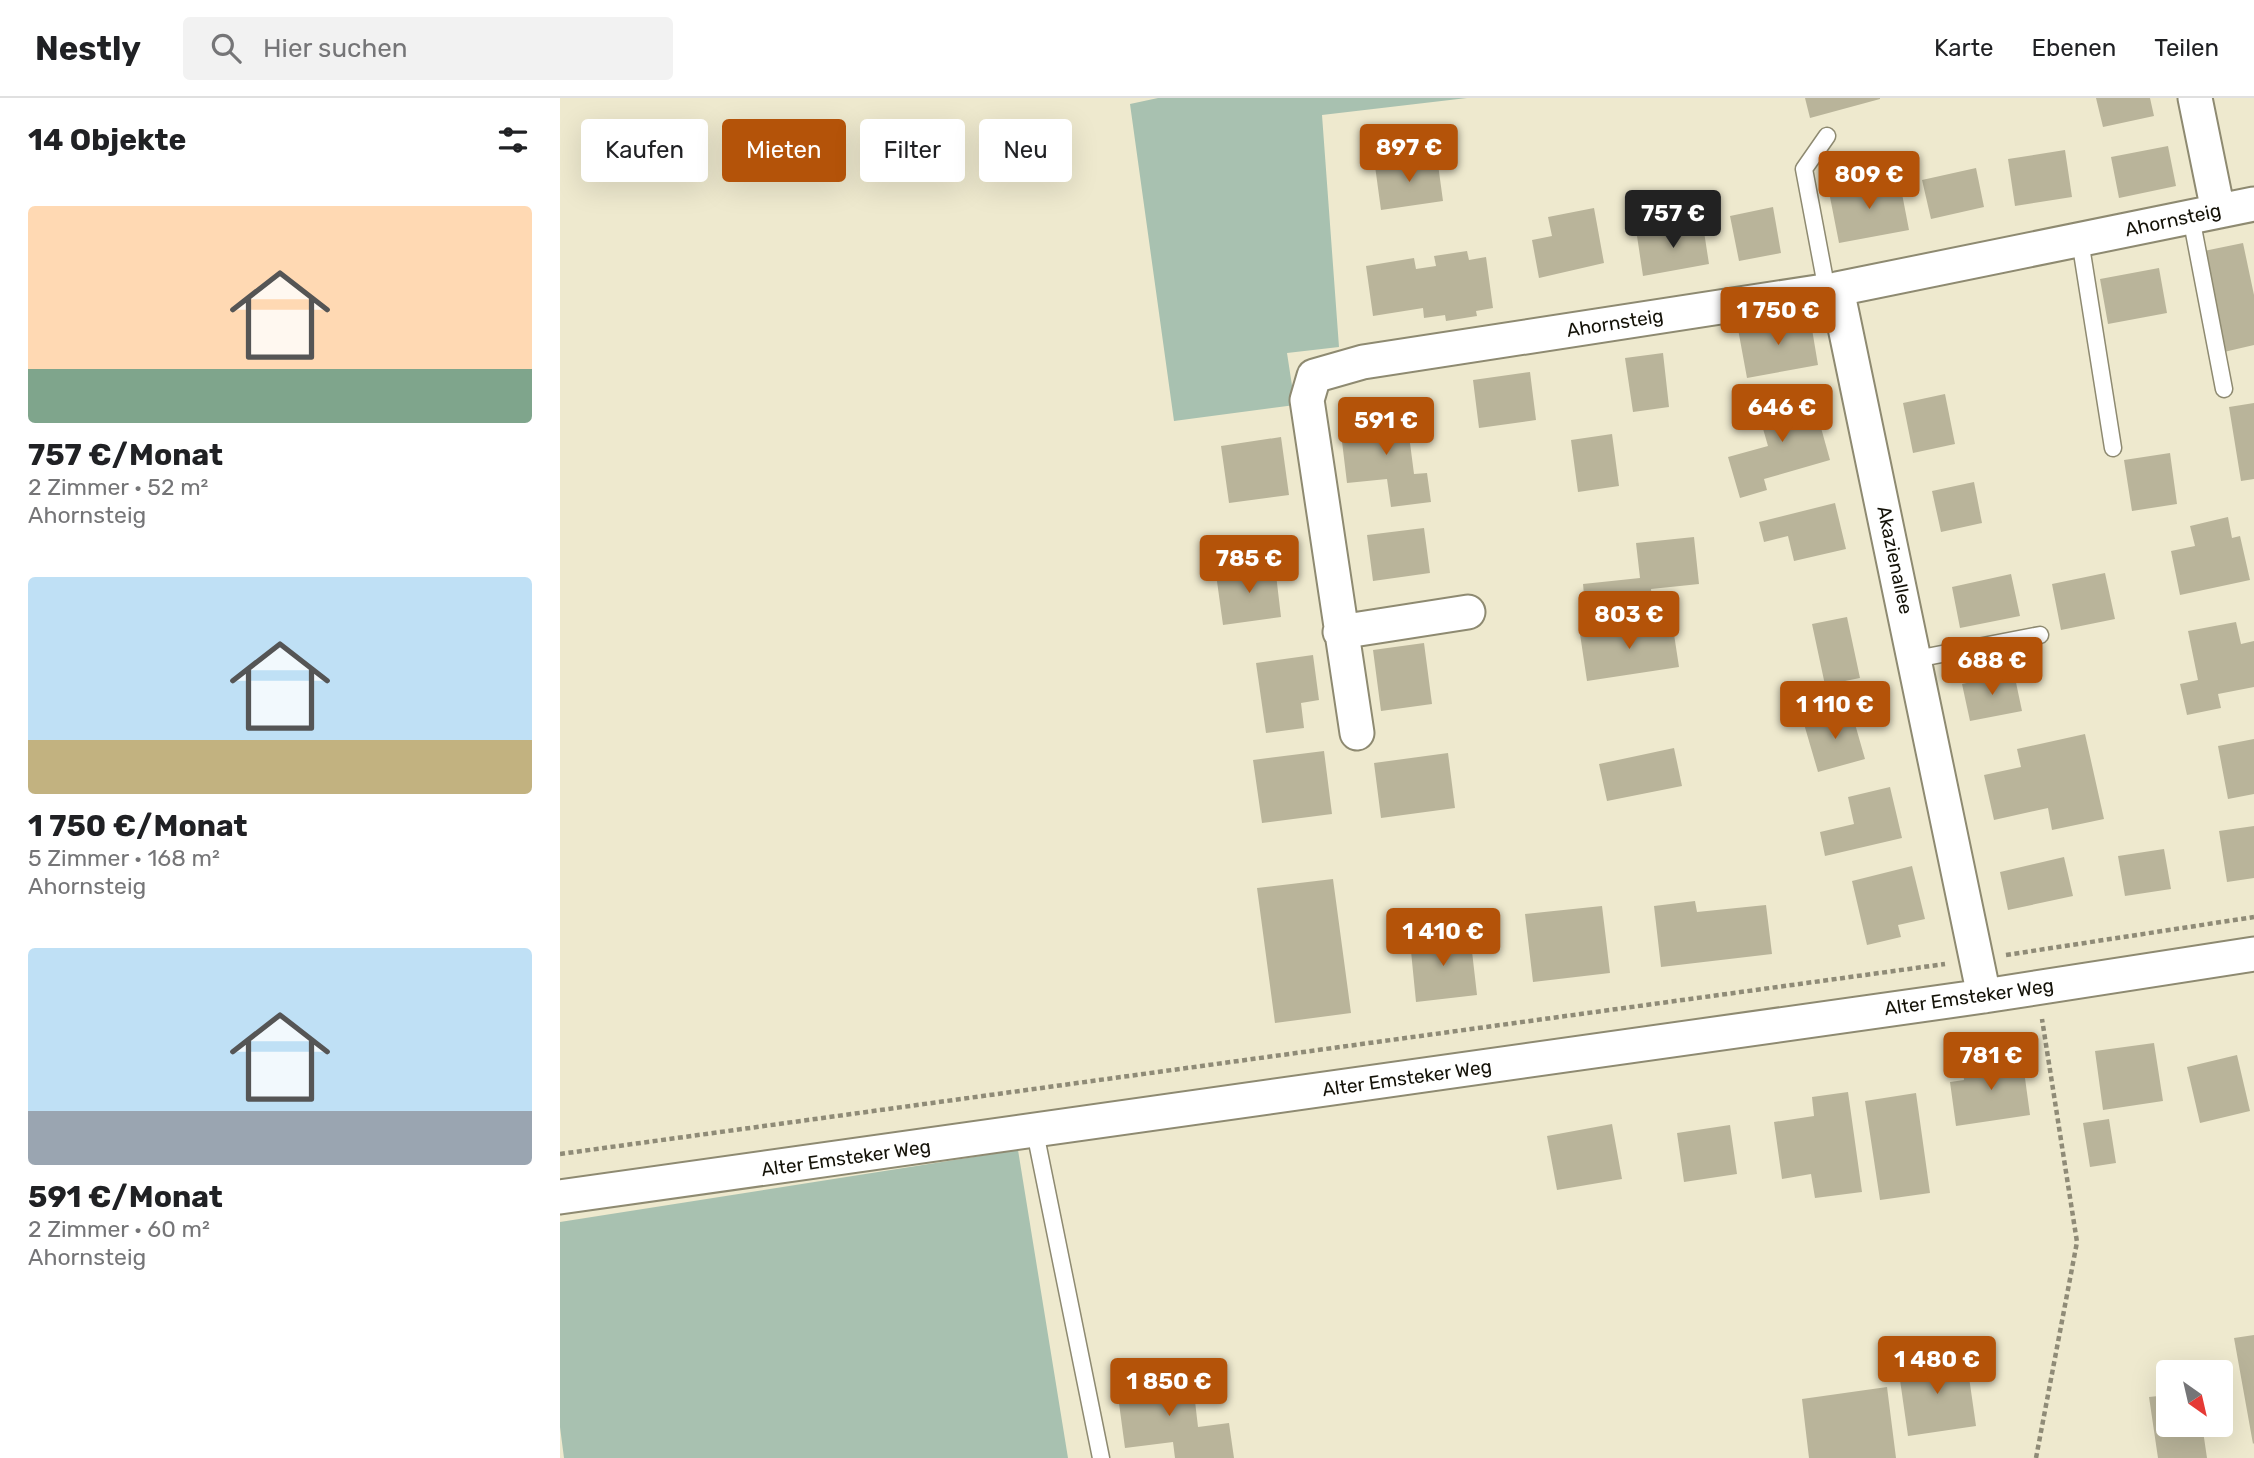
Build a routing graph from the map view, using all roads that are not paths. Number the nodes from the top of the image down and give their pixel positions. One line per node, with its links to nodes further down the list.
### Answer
1 (2195, 98): 4 (street)
2 (1827, 136): 6 (lane)
3 (2254, 204): 4 (street, Ahornsteig)
4 (2205, 214): 5 (street, Ahornsteig); 7 (lane)
5 (2080, 240): 6 (street, Ahornsteig); 8 (lane)
6 (1832, 290): 10 (street, Ahornsteig); 12 (street, Akazienallee)
7 (2224, 390)
8 (2113, 448)
9 (1468, 612): 10 (street)
10 (1340, 632): 13 (street, Ahornsteig)
11 (2040, 635): 12 (lane)
12 (1916, 659): 15 (street, Akazienallee)
13 (1357, 733)
14 (2254, 954): 15 (street, Alter Emsteker Weg)
15 (1984, 996): 16 (street, Alter Emsteker Weg)
16 (1035, 1132): 17 (street, Alter Emsteker Weg); 18 (lane)
17 (560, 1197)
18 (1101, 1458)

